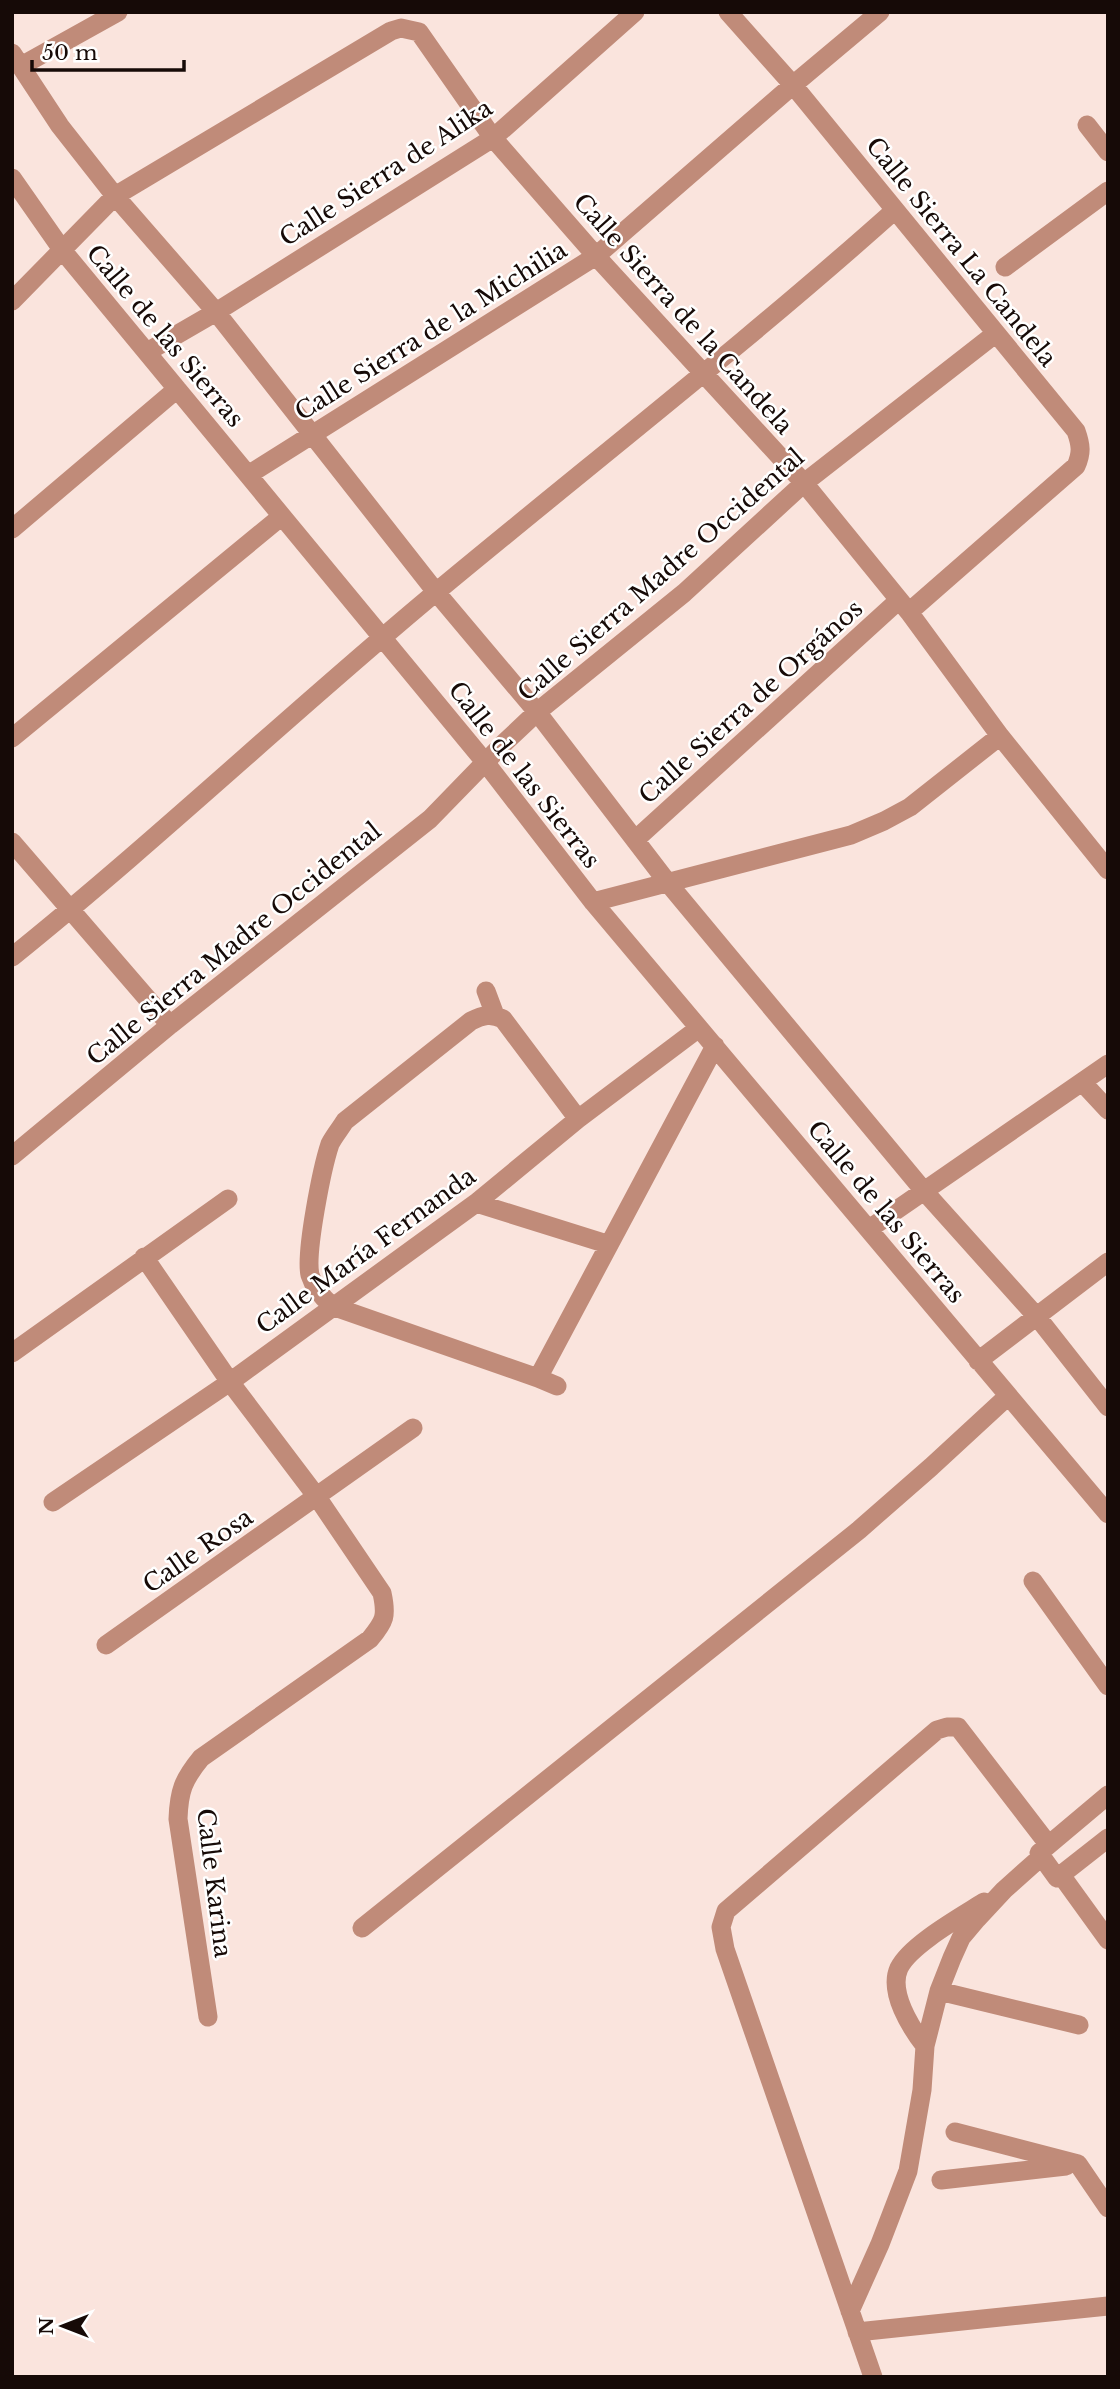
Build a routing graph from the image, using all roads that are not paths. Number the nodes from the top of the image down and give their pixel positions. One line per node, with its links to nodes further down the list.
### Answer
1 (118, 12): 5 (street)
2 (635, 12): 8 (street, Calle Sierra de Alika)
3 (728, 12): 6 (street, Calle Sierra La Candela)
4 (880, 12): 6 (street, Calle Sierra de la Michilia)
5 (17, 59): 12 (street, Calle de las Sierras)
6 (793, 85): 13 (street, Calle Sierra La Candela); 15 (street, Calle Sierra de la Michilia)
7 (1087, 125): 9 (street)
8 (493, 138): 12 (street, Calle Sierra de la Candela); 15 (street, Calle Sierra de la Candela); 18 (street, Calle Sierra de Alika)
9 (1108, 152)
10 (12, 178): 14 (street, Calle de las Sierras)
11 (1108, 191): 16 (street)
12 (115, 196): 14 (street); 18 (street, Calle de las Sierras)
13 (895, 210): 19 (street, Calle Sierra La Candela); 21 (street)
14 (63, 251): 17 (street); 20 (street, Calle de las Sierras)
15 (596, 256): 21 (street, Calle Sierra de la Candela); 23 (street, Calle Sierra de la Michilia)
16 (1005, 267)
17 (12, 301)
18 (216, 312): 20 (street, Calle Sierra de Alika); 23 (street, Calle de las Sierras)
19 (995, 334): 24 (street, Calle Sierra La Candela); 26 (street, Calle Sierra Madre Occidental)
20 (147, 352): 22 (street, Calle de las Sierras)
21 (704, 374): 26 (street, Calle Sierra de la Candela); 29 (street)
22 (177, 390): 25 (street, Calle de las Sierras); 28 (street)
23 (311, 436): 25 (street, Calle Sierra de la Michilia); 29 (street, Calle de las Sierras)
24 (1081, 456): 30 (street, Calle Sierra de Orgános)
25 (248, 475): 27 (street, Calle de las Sierras)
26 (804, 484): 30 (street, Calle Sierra de la Candela); 32 (street, Calle Sierra Madre Occidental)
27 (282, 516): 31 (street, Calle de las Sierras); 34 (street)
28 (12, 529)
29 (436, 592): 31 (street); 32 (street, Calle de las Sierras)
30 (904, 606): 33 (street, Calle Sierra de la Candela); 36 (street, Calle Sierra de Orgános)
31 (383, 637): 35 (street, Calle de las Sierras); 41 (street)
32 (537, 712): 35 (street, Calle Sierra Madre Occidental); 36 (street, Calle de las Sierras)
33 (1000, 736): 38 (street, Calle Sierra de la Candela); 39 (street)
34 (12, 738)
35 (485, 762): 40 (street, Calle de las Sierras); 45 (street, Calle Sierra Madre Occidental)
36 (635, 840): 39 (street, Calle de las Sierras)
37 (12, 842): 41 (street)
38 (1108, 870)
39 (668, 883): 40 (street); 53 (street, Calle de las Sierras)
40 (593, 902): 46 (street, Calle de las Sierras)
41 (70, 910): 42 (street); 45 (street)
42 (12, 957)
43 (486, 991): 44 (street)
44 (495, 1015): 51 (street); 60 (street)
45 (170, 1025): 52 (street, Calle Sierra Madre Occidental)
46 (699, 1028): 47 (street, Calle de las Sierras); 51 (street, Calle María Fernanda)
47 (715, 1046): 56 (street, Calle de las Sierras); 57 (street)
48 (1108, 1063): 49 (street)
49 (1082, 1083): 50 (street); 53 (street)
50 (1108, 1110)
51 (578, 1119): 55 (street, Calle María Fernanda)
52 (12, 1156)
53 (924, 1191): 56 (street); 61 (street, Calle de las Sierras)
54 (228, 1199): 58 (street)
55 (476, 1203): 57 (street); 60 (street, Calle María Fernanda)
56 (869, 1229): 63 (street, Calle de las Sierras)
57 (607, 1244): 64 (street)
58 (144, 1257): 62 (street); 65 (street)
59 (1108, 1262): 61 (street)
60 (332, 1306): 64 (street); 65 (street, Calle María Fernanda)
61 (1038, 1318): 63 (street); 68 (street, Calle de las Sierras)
62 (12, 1353)
63 (978, 1361): 67 (street, Calle de las Sierras)
64 (538, 1378): 66 (street)
65 (230, 1382): 70 (street); 71 (street, Calle María Fernanda)
66 (558, 1385)
67 (1008, 1396): 72 (street, Calle de las Sierras); 81 (street)
68 (1108, 1407)
69 (413, 1428): 70 (street, Calle Rosa)
70 (317, 1497): 74 (street, Calle Rosa); 84 (street, Calle Karina)
71 (54, 1502)
72 (1108, 1514)
73 (1033, 1581): 75 (street)
74 (106, 1645)
75 (1108, 1686)
76 (1108, 1795): 78 (street)
77 (1108, 1838): 79 (street)
78 (1045, 1851): 79 (street); 80 (street); 92 (street)
79 (1061, 1875): 82 (street)
80 (1004, 1890): 83 (street); 86 (street)
81 (362, 1928)
82 (1108, 1940)
83 (939, 1991): 85 (street); 86 (street)
84 (208, 2017)
85 (1079, 2025)
86 (925, 2046): 92 (street)
87 (955, 2132): 88 (street)
88 (1078, 2164): 89 (street); 90 (street)
89 (941, 2180)
90 (1108, 2208)
91 (1108, 2306): 93 (street)
92 (850, 2311): 93 (street)
93 (858, 2332): 94 (street)
94 (873, 2377)

